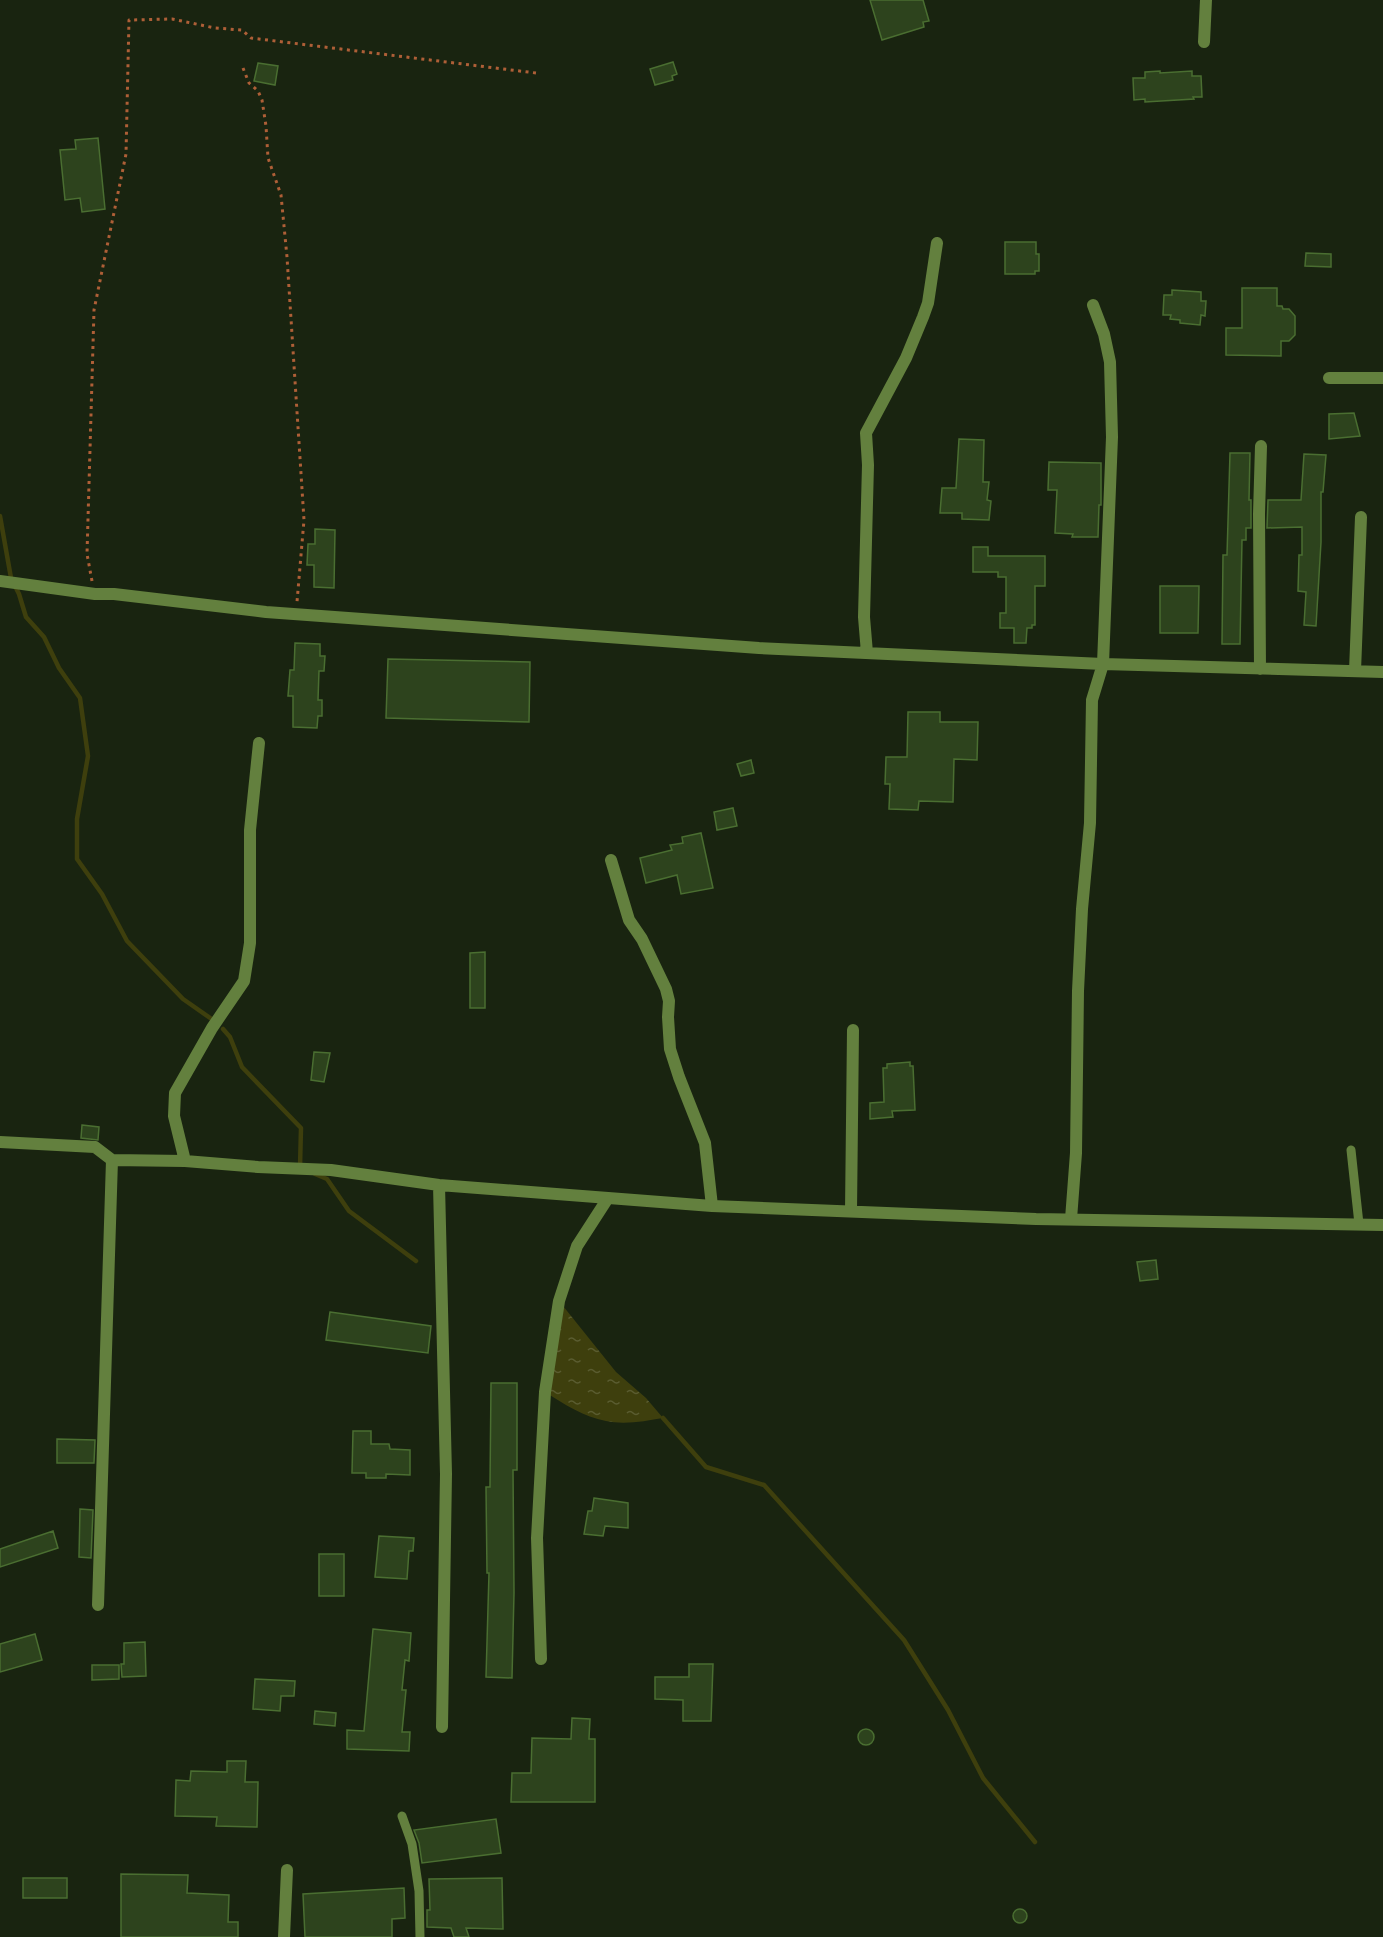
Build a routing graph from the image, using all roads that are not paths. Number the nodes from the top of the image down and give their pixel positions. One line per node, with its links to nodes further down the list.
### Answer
1 (1206, 0): 2 (street)
2 (1204, 42)
3 (937, 243): 10 (street)
4 (1093, 305): 11 (street)
5 (1329, 378): 6 (street)
6 (1383, 378)
7 (1261, 446): 12 (street)
8 (1360, 517): 13 (street)
9 (0, 581): 10 (street)
10 (867, 653): 11 (street)
11 (1103, 664): 12 (street); 26 (street)
12 (1260, 669): 13 (street)
13 (1355, 671): 14 (street)
14 (1383, 672)
15 (259, 743): 21 (street)
16 (611, 860): 24 (street)
17 (853, 1030): 25 (street)
18 (0, 1142): 20 (street)
19 (1351, 1150): 27 (lane)
20 (112, 1160): 21 (street); 29 (street)
21 (185, 1161): 22 (street)
22 (439, 1185): 23 (street); 31 (street)
23 (608, 1198): 24 (street); 30 (street)
24 (712, 1206): 25 (street)
25 (851, 1211): 26 (street)
26 (1071, 1219): 27 (street)
27 (1359, 1224): 28 (street)
28 (1383, 1225)
29 (98, 1605)
30 (541, 1659)
31 (442, 1727)
32 (402, 1816): 35 (lane)
33 (287, 1870): 34 (street)
34 (284, 1937)
35 (420, 1937)

